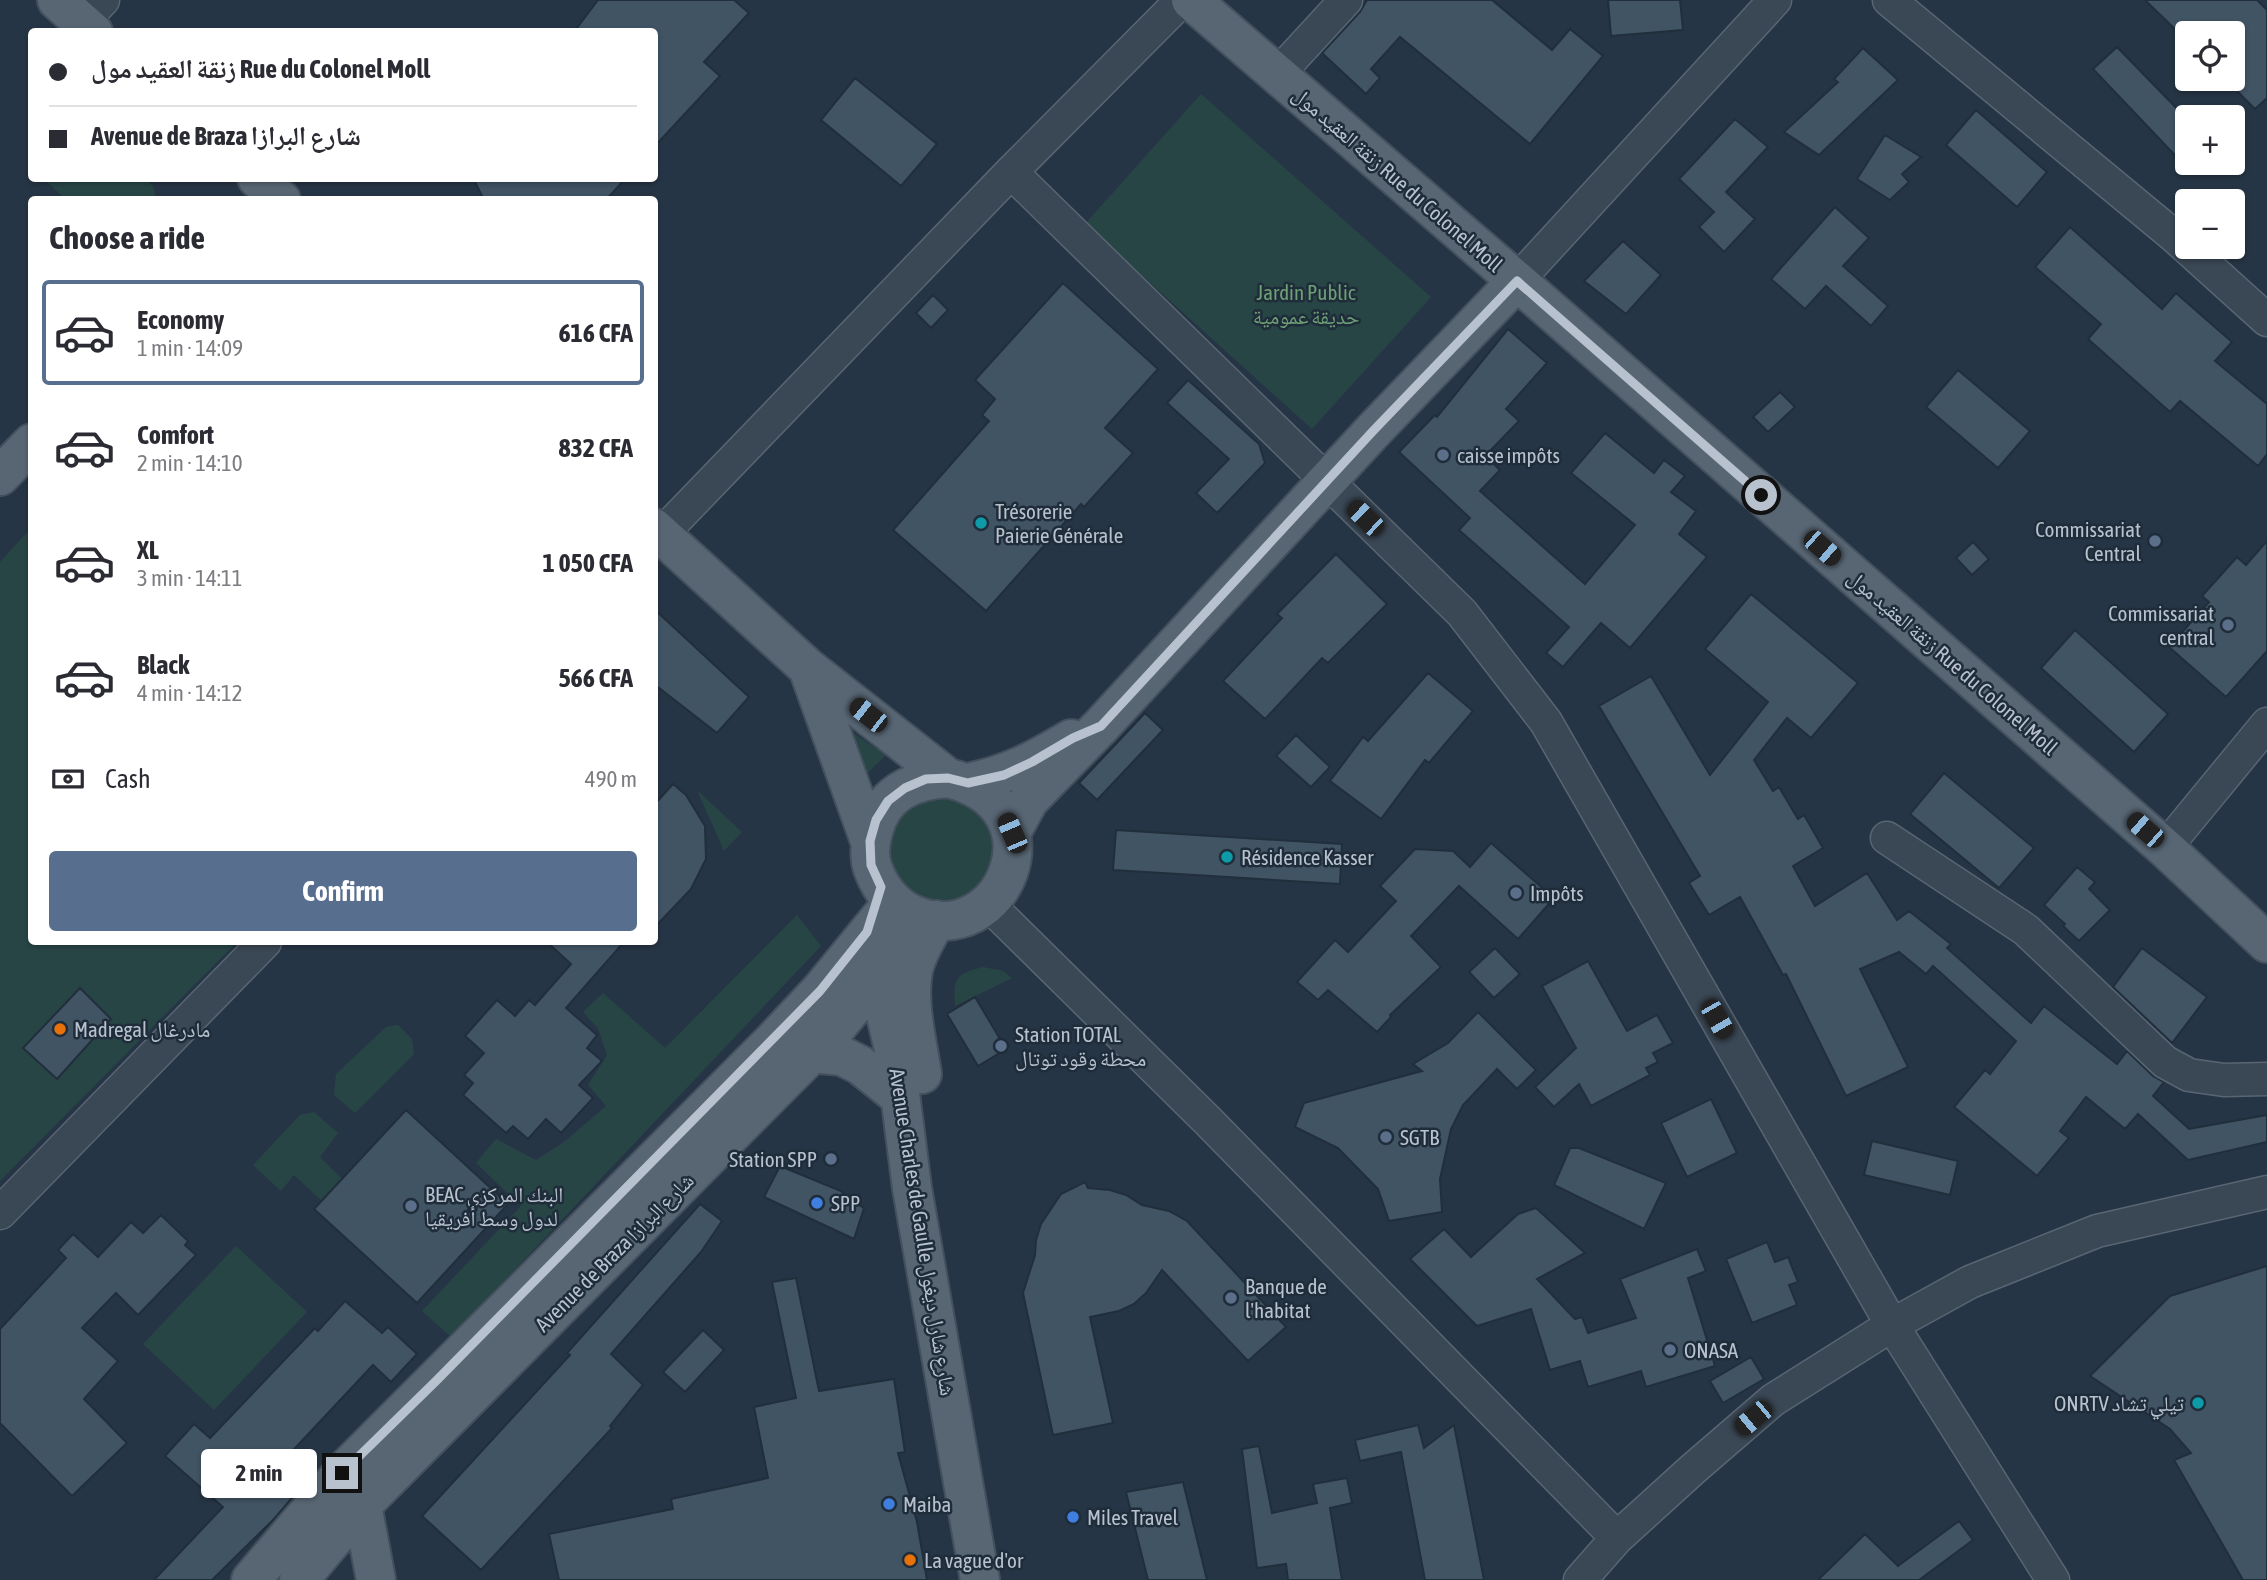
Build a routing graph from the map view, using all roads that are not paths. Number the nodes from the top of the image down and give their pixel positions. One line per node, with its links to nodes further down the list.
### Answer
1 (1182, 0): 7 (street)
2 (1191, 0): 6 (main road, زنقة العقيد مول Rue du Colonel Moll)
3 (1346, 0): 6 (street)
4 (1775, 0): 8 (street)
5 (1889, 0): 9 (street)
6 (1277, 75): 8 (main road, زنقة العقيد مول Rue du Colonel Moll)
7 (1011, 172): 12 (street); 13 (street)
8 (1517, 281): 12 (main road); 22 (main road, زنقة العقيد مول Rue du Colonel Moll)
9 (2267, 320)
10 (28, 447): 11 (main road)
11 (0, 476)
12 (1327, 480): 17 (main road); 34 (street)
13 (658, 534)
14 (658, 536): 15 (main road)
15 (808, 668): 18 (main road); 21 (main road)
16 (2267, 724): 22 (street)
17 (1101, 726): 18 (main road); 19 (main road)
18 (958, 780): 19 (main road); 21 (main road)
19 (1012, 833): 23 (main road)
20 (1887, 838): 30 (street)
21 (870, 841): 24 (main road)
22 (2165, 848): 26 (main road, زنقة العقيد مول Rue du Colonel Moll)
23 (988, 904): 24 (main road); 38 (street)
24 (908, 907): 25 (main road); 28 (main road, Avenue de Braza شارع البرازا); 43 (main road, Avenue Charles de Gaulle شارع شارل ديغول)
25 (867, 932): 28 (main road, Avenue Charles de Gaulle شارع شارل ديغول); 35 (main road, Avenue de Braza شارع البرازا)
26 (2267, 943)
27 (262, 945): 33 (street)
28 (876, 971): 29 (main road, Avenue de Braza شارع البرازا); 31 (main road, Avenue Charles de Gaulle شارع شارل ديغول)
29 (811, 1053): 31 (main road); 35 (main road, Avenue de Braza شارع البرازا)
30 (2267, 1079)
31 (899, 1096): 42 (main road, Avenue Charles de Gaulle شارع شارل ديغول)
32 (2267, 1192): 34 (street)
33 (0, 1213)
34 (1892, 1325): 38 (street); 45 (street)
35 (449, 1394): 36 (main road, Avenue de Braza شارع البرازا); 37 (main road, Avenue de Braza شارع البرازا)
36 (342, 1473): 37 (main road); 39 (main road, Avenue de Braza شارع البرازا)
37 (362, 1505): 40 (main road, Avenue de Braza شارع البرازا); 41 (main road)
38 (1617, 1538): 44 (street)
39 (251, 1580)
40 (299, 1580)
41 (376, 1580)
42 (980, 1580)
43 (1006, 1580)
44 (1580, 1580)
45 (2053, 1580)

